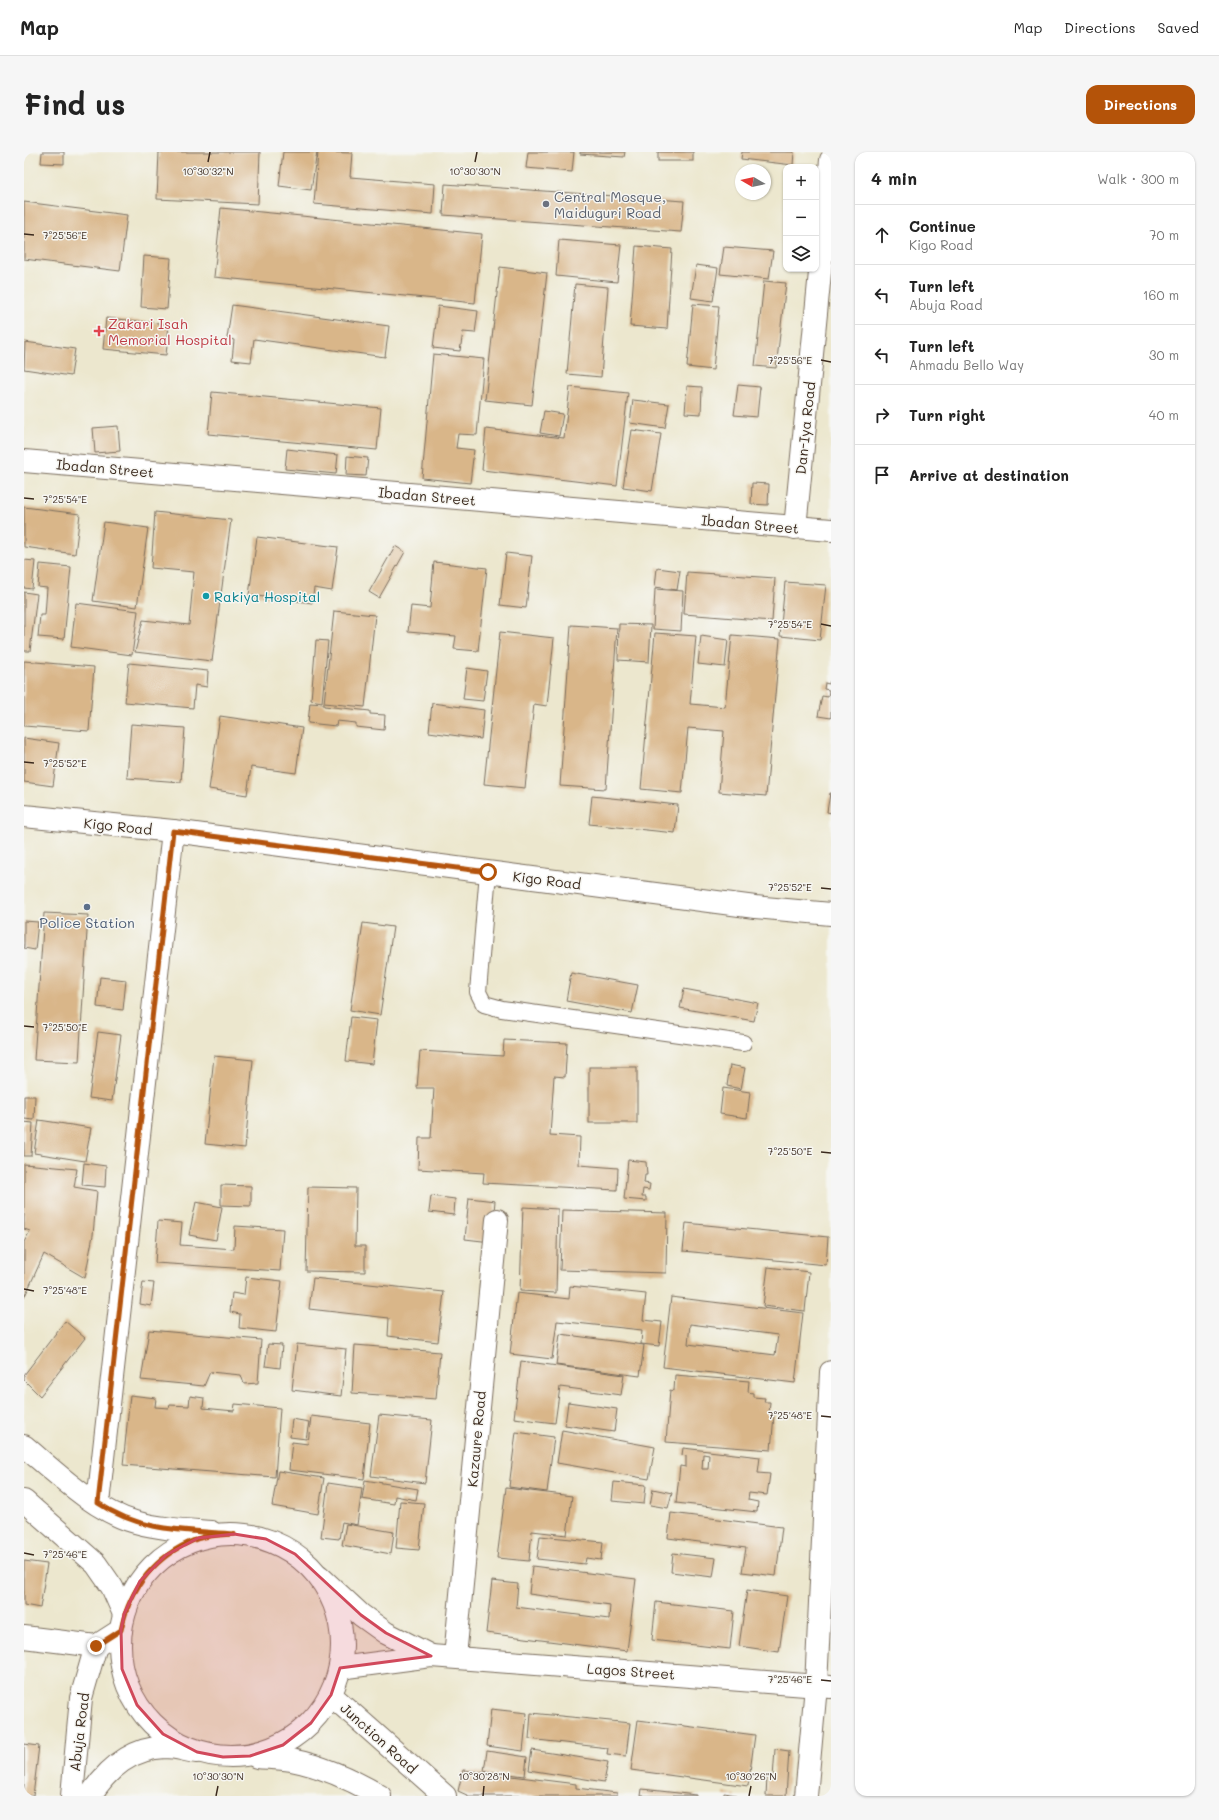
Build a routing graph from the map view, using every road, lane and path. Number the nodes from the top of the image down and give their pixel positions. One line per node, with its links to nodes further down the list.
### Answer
1 (831, 160): 3 (street, Dan-Iya Road)
2 (24, 461): 3 (street, Ibadan Street)
3 (795, 528): 4 (street, Ibadan Street)
4 (831, 530)
5 (24, 816): 6 (street, Kigo Road)
6 (173, 831): 7 (street, Kigo Road); 14 (street)
7 (488, 872): 8 (street, Kigo Road); 9 (lane)
8 (831, 914)
9 (743, 1043)
10 (497, 1220): 21 (street, Kazaure Road)
11 (831, 1372): 23 (street)
12 (24, 1446): 14 (street)
13 (24, 1501): 17 (street)
14 (98, 1503): 15 (street)
15 (234, 1534): 16 (street, Lagos Street); 17 (street)
16 (319, 1576): 20 (street, Lagos Street); 22 (street)
17 (123, 1622): 19 (street); 25 (street)
18 (24, 1637): 19 (street)
19 (96, 1646): 27 (street, Abuja Road)
20 (431, 1656): 21 (street, Lagos Street); 22 (street, Lagos Street)
21 (455, 1657): 23 (street, Lagos Street)
22 (340, 1668): 24 (street)
23 (824, 1686): 31 (street)
24 (331, 1695): 26 (street); 30 (street, Junction Road)
25 (197, 1752): 26 (street); 28 (street, Abuja Road)
26 (250, 1756): 29 (street)
27 (72, 1796)
28 (90, 1796)
29 (380, 1796)
30 (445, 1796)
31 (806, 1796)

